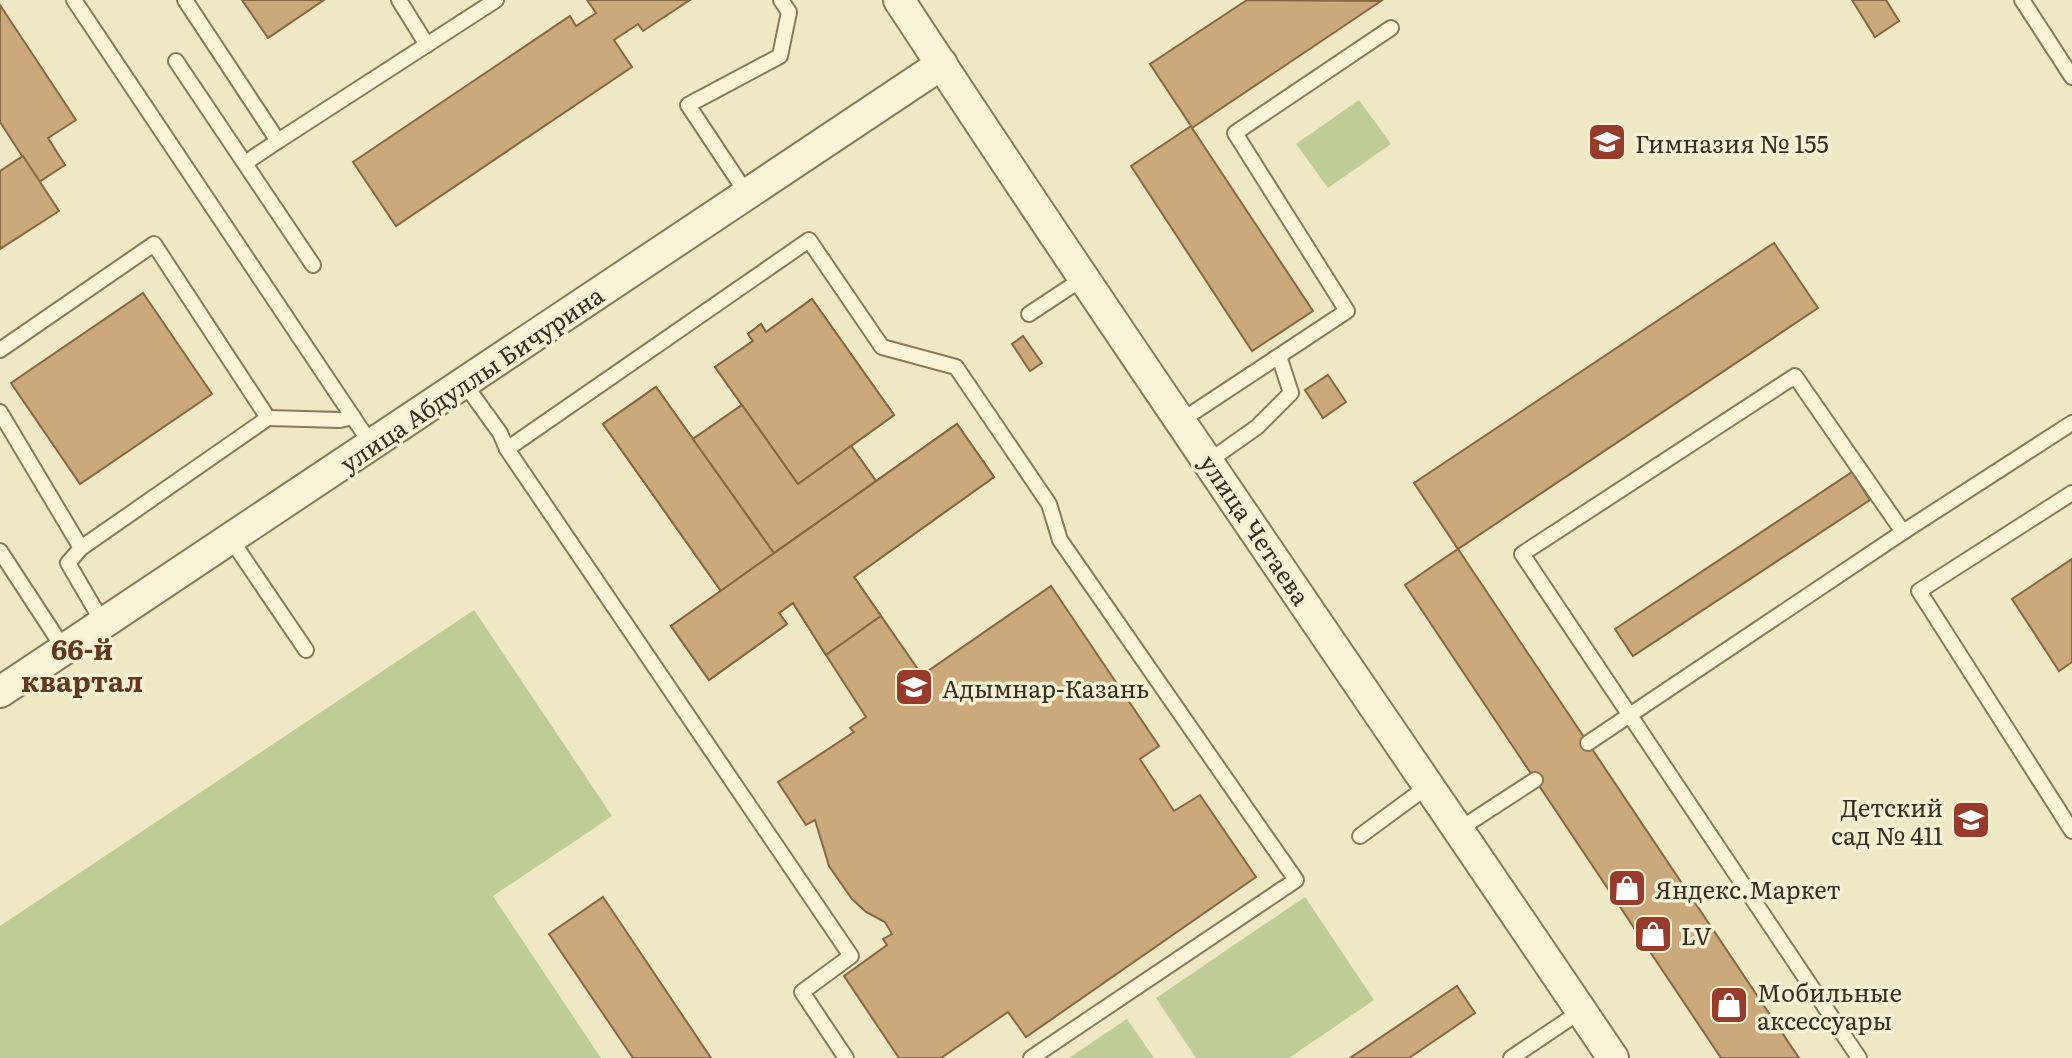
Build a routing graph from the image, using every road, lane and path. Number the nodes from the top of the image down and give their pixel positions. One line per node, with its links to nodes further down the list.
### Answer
1 (74, 0): 23 (lane)
2 (185, 0): 13 (lane)
3 (399, 0): 9 (lane)
4 (496, 0): 9 (lane)
5 (781, 0): 15 (lane)
6 (2022, 0): 12 (lane)
7 (904, 2): 11 (street, улица Четаева)
8 (1391, 28): 20 (lane)
9 (427, 45): 13 (lane)
10 (176, 61): 14 (lane)
11 (942, 64): 15 (street, улица Абдуллы Бичурина); 17 (street, улица Четаева)
12 (2072, 77)
13 (278, 141): 14 (lane)
14 (245, 163): 16 (lane)
15 (747, 194): 21 (street, улица Абдуллы Бичурина)
16 (313, 265)
17 (1082, 279): 18 (lane); 25 (street, улица Четаева)
18 (1029, 314)
19 (0, 350): 24 (lane)
20 (1279, 356): 25 (lane); 29 (lane)
21 (464, 383): 27 (street, улица Абдуллы Бичурина); 28 (lane)
22 (0, 412): 33 (lane)
23 (353, 417): 24 (lane); 27 (lane)
24 (268, 418): 33 (lane)
25 (1182, 420): 29 (street, улица Четаева)
26 (2072, 423): 31 (lane)
27 (371, 444): 32 (street, улица Абдуллы Бичурина)
28 (507, 449): 47 (lane); 48 (lane)
29 (1209, 461): 42 (street, улица Четаева)
30 (2072, 493): 44 (lane)
31 (1903, 532): 39 (lane); 39 (lane)
32 (230, 538): 35 (street, улица Абдуллы Бичурина); 37 (lane)
33 (81, 548): 35 (lane)
34 (0, 551): 36 (lane)
35 (103, 623): 36 (street, улица Абдуллы Бичурина)
36 (64, 649): 38 (street, улица Абдуллы Бичурина)
37 (306, 650)
38 (0, 692)
39 (1630, 716): 40 (lane); 51 (lane)
40 (1588, 743)
41 (1535, 780): 43 (lane)
42 (1428, 786): 43 (street, улица Четаева); 45 (lane)
43 (1458, 830): 46 (street, улица Четаева)
44 (2072, 831)
45 (1360, 836)
46 (1581, 1011): 49 (lane); 50 (street, улица Четаева)
47 (846, 1058)
48 (1031, 1058)
49 (1511, 1058)
50 (1613, 1058)
51 (1859, 1058)

